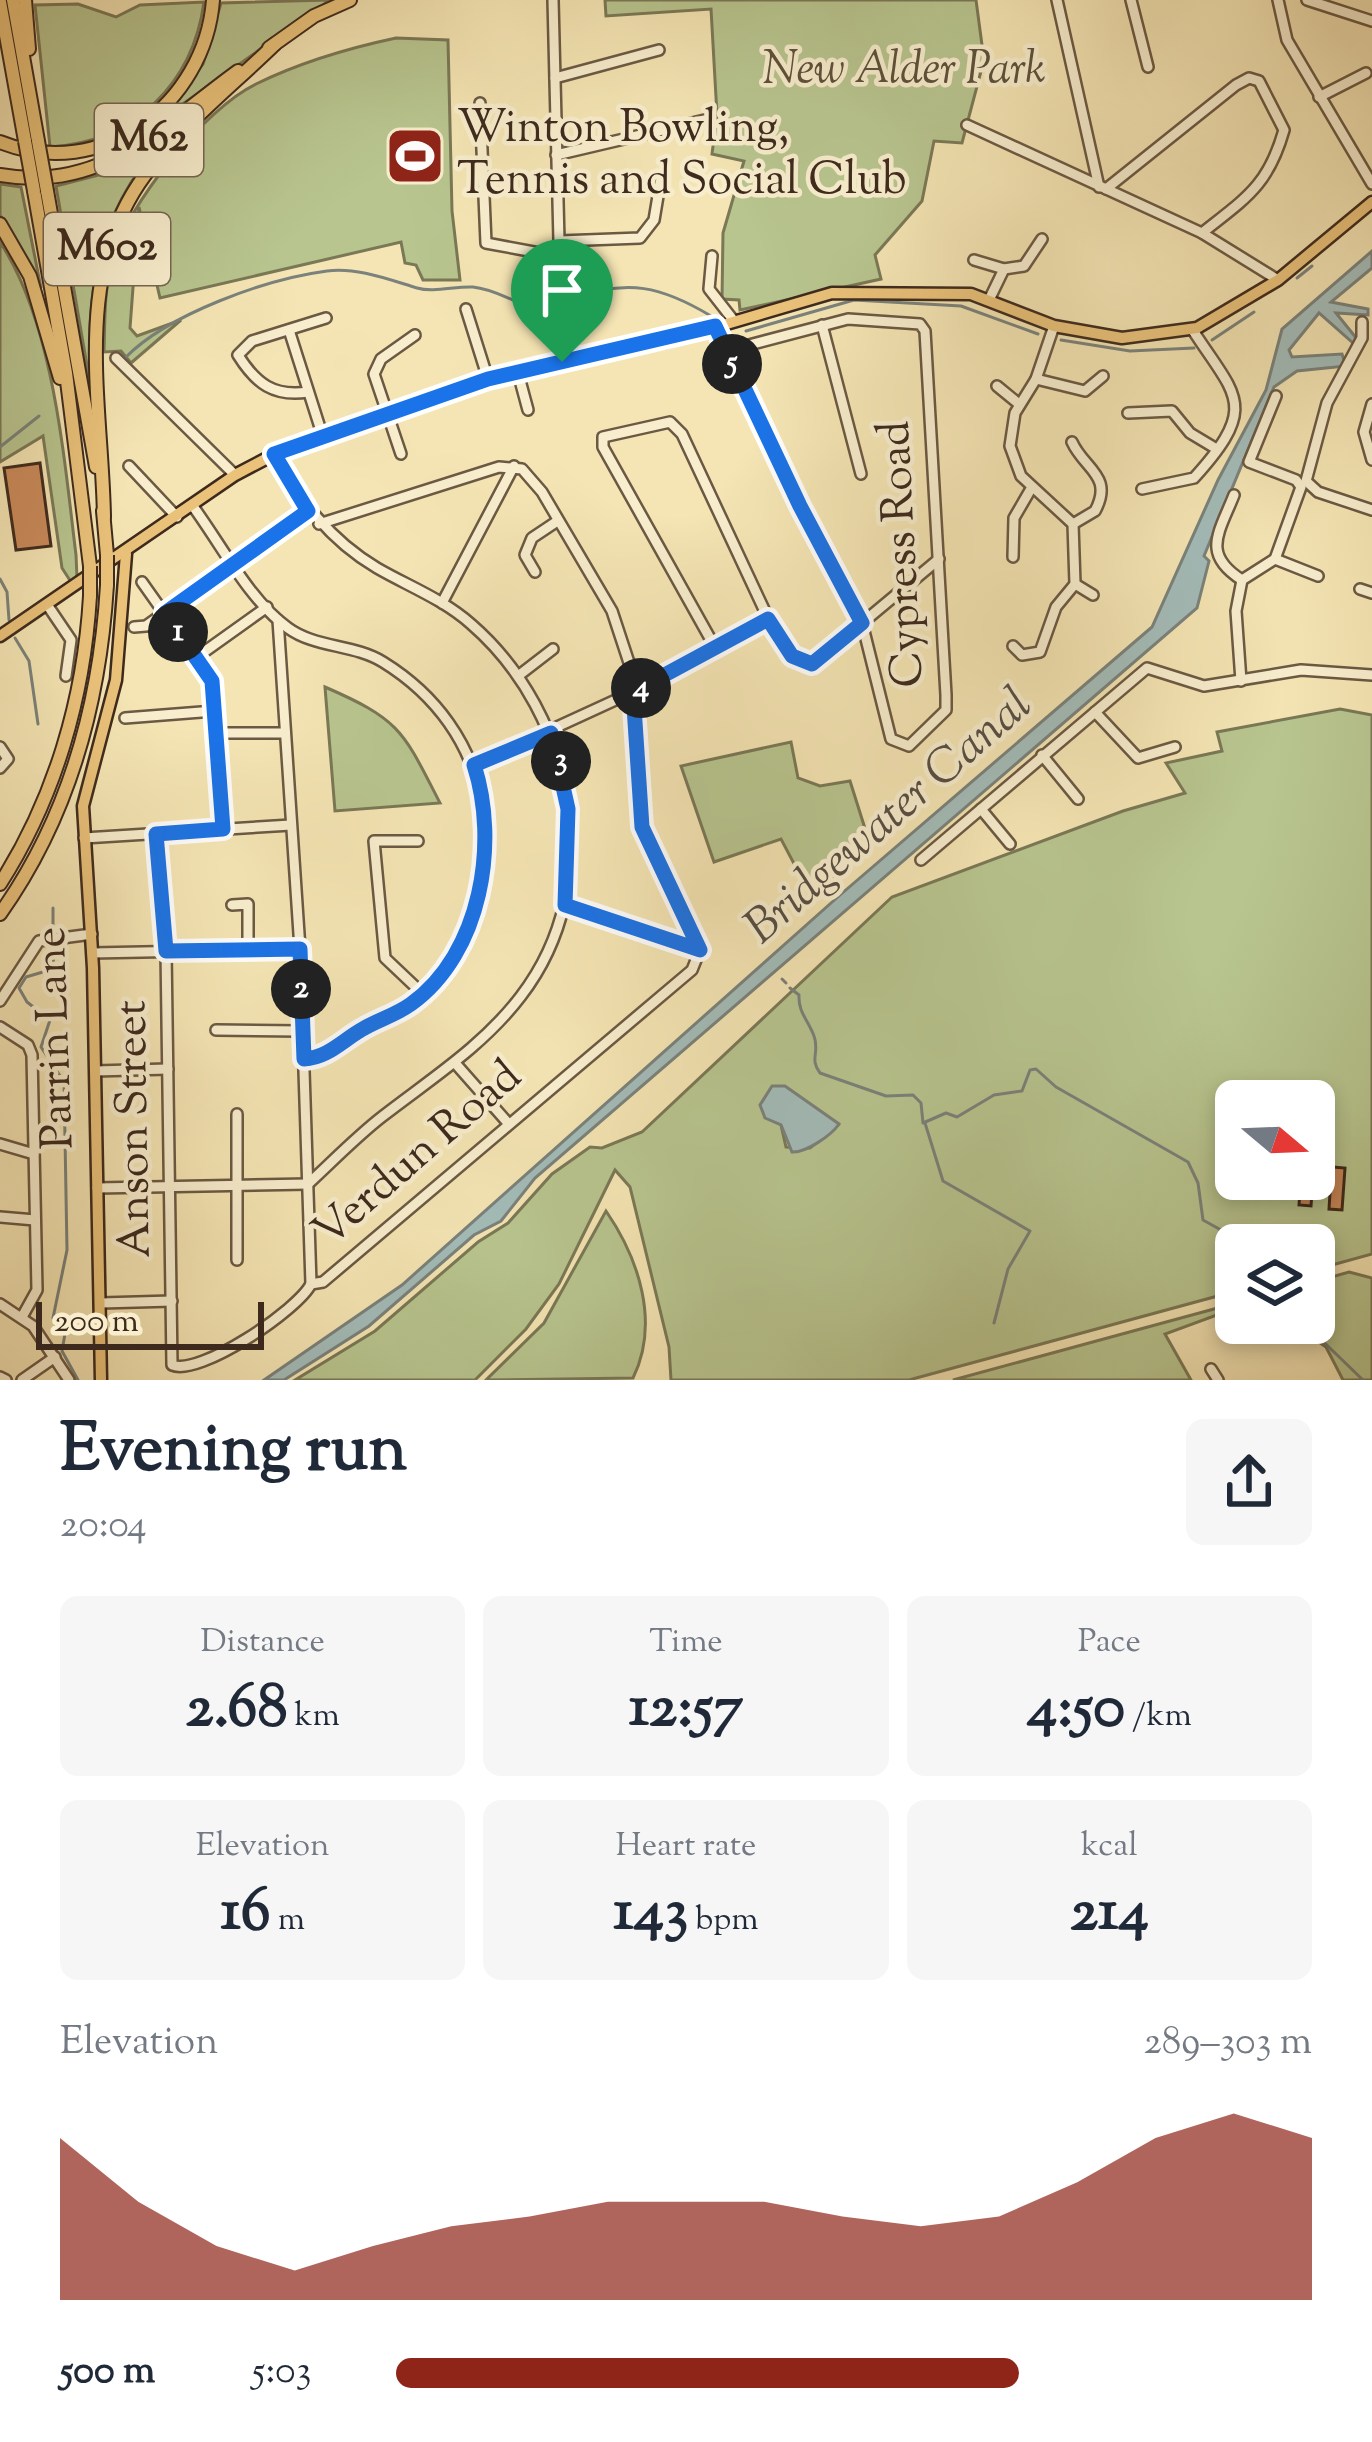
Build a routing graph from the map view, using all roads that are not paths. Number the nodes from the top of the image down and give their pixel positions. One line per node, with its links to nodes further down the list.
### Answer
1 (350, 0): 10 (highway)
2 (553, 0): 14 (street)
3 (1057, 0): 25 (street)
4 (1131, 0): 12 (street)
5 (1279, 0): 15 (street)
6 (1307, 0): 9 (street)
7 (13, 3): 19 (highway, M602); 19 (highway, M602)
8 (213, 3): 20 (highway)
9 (1372, 21)
10 (275, 44): 22 (highway, M62); 80 (highway, M602)
11 (659, 50): 14 (street)
12 (1148, 68)
13 (1366, 73): 15 (street)
14 (555, 78): 21 (street)
15 (1319, 98): 24 (street)
16 (480, 103): 33 (street)
17 (709, 119): 21 (street)
18 (967, 125): 25 (street)
19 (32, 141): 26 (highway, M602, bridge)
20 (0, 142)
21 (556, 155): 31 (street)
22 (0, 175)
23 (661, 178): 31 (street)
24 (1372, 184)
25 (1102, 188): 29 (street); 29 (street)
26 (40, 191): 58 (highway, M602); 80 (highway, M602)
27 (1372, 202): 36 (main road)
28 (0, 224): 58 (highway, M602)
29 (1202, 233): 36 (street)
30 (1042, 239): 35 (street)
31 (560, 241): 33 (street)
32 (712, 256): 40 (street)
33 (561, 257): 50 (street)
34 (974, 260): 35 (street)
35 (1004, 269): 37 (street)
36 (1277, 280): 45 (main road)
37 (988, 300): 40 (main road); 44 (main road)
38 (466, 310): 53 (street)
39 (326, 318): 46 (street)
40 (734, 321): 43 (main road)
41 (1362, 322): 78 (street)
42 (822, 325): 48 (street); 72 (street); 87 (street, Cypress Road)
43 (715, 326): 48 (street); 50 (main road)
44 (1054, 326): 45 (main road); 54 (street)
45 (1192, 329): 66 (street)
46 (289, 331): 56 (street); 56 (street)
47 (415, 335): 63 (street)
48 (726, 351): 104 (street)
49 (116, 358): 73 (street)
50 (562, 362): 51 (main road)
51 (518, 373): 53 (main road); 61 (street)
52 (1103, 376): 54 (street)
53 (488, 379): 63 (main road)
54 (1036, 379): 59 (street)
55 (997, 386): 59 (street)
56 (308, 392): 64 (street)
57 (1276, 396): 88 (street)
58 (70, 401): 136 (highway, M602, bridge)
59 (1019, 404): 74 (street)
60 (1372, 404): 69 (street)
61 (528, 410)
62 (1128, 413): 66 (street)
63 (388, 416): 64 (main road); 68 (street)
64 (323, 437): 67 (main road)
65 (1072, 442): 84 (street)
66 (1215, 448): 75 (street)
67 (274, 454): 73 (main road); 79 (street)
68 (401, 454)
69 (1372, 460)
70 (129, 466): 81 (street)
71 (514, 466): 82 (street); 83 (street); 98 (street)
72 (861, 473)
73 (235, 475): 77 (main road)
74 (1032, 487): 84 (street); 86 (street)
75 (1142, 489)
76 (1234, 495): 92 (street)
77 (192, 505): 81 (main road); 89 (street)
78 (1372, 510)
79 (308, 511): 83 (street); 89 (street)
80 (104, 517): 139 (highway, M602, bridge)
81 (177, 518): 85 (main road)
82 (556, 522): 90 (street); 115 (street)
83 (319, 524): 98 (street)
84 (1073, 524): 94 (street)
85 (126, 554): 99 (main road); 132 (main road, Parrin Lane)
86 (1012, 557)
87 (939, 559): 104 (street); 104 (street, Cypress Road)
88 (1275, 560): 91 (street); 92 (street)
89 (234, 562): 100 (street); 101 (street)
90 (535, 572)
91 (1318, 576)
92 (1242, 580): 114 (street)
93 (142, 583): 101 (street)
94 (1075, 584): 97 (street); 107 (street)
95 (1360, 590): 96 (street)
96 (1372, 593)
97 (1093, 596)
98 (442, 603): 113 (street)
99 (48, 607): 106 (main road); 112 (street)
100 (267, 607): 103 (street); 110 (street)
101 (165, 613): 105 (street); 110 (street)
102 (768, 619): 104 (street); 109 (street); 109 (street)
103 (278, 620): 119 (street); 125 (street)
104 (862, 623)
105 (134, 627)
106 (0, 636)
107 (1013, 646)
108 (553, 649): 113 (street)
109 (716, 649): 115 (street)
110 (196, 657): 116 (street)
111 (1372, 675): 114 (street)
112 (65, 676)
113 (518, 676): 120 (street)
114 (1241, 681): 117 (street)
115 (636, 691): 120 (street); 143 (street)
116 (214, 711): 118 (street); 121 (street)
117 (1095, 712): 123 (street); 124 (street)
118 (125, 718)
119 (282, 733): 121 (street); 129 (street)
120 (551, 733): 125 (street); 138 (street)
121 (216, 734): 130 (street)
122 (0, 747): 126 (street)
123 (1174, 747)
124 (1042, 755): 127 (street); 128 (street)
125 (474, 765): 146 (street)
126 (0, 768)
127 (1078, 799)
128 (981, 809): 134 (street); 135 (street)
129 (291, 825): 130 (street); 141 (street)
130 (223, 829): 131 (street)
131 (156, 834): 132 (street); 144 (street, Anson Street)
132 (84, 838): 140 (main road, Parrin Lane)
133 (418, 841): 146 (street)
134 (1010, 844)
135 (921, 860)
136 (0, 884)
137 (232, 904): 142 (street)
138 (565, 905): 143 (street); 152 (street)
139 (0, 914)
140 (92, 934): 145 (main road, Parrin Lane); 147 (street)
141 (300, 949): 142 (street); 150 (street)
142 (248, 950): 144 (street)
143 (700, 950): 156 (street, Verdun Road)
144 (166, 951): 145 (street); 153 (street, Anson Street)
145 (92, 953): 154 (main road, Parrin Lane)
146 (423, 994): 151 (street)
147 (0, 1001)
148 (0, 1027): 158 (street)
149 (216, 1030): 150 (street)
150 (302, 1031): 151 (street)
151 (304, 1059): 159 (street)
152 (455, 1063): 156 (street); 159 (street)
153 (168, 1069): 154 (street); 160 (street, Anson Street)
154 (95, 1071): 162 (main road, Parrin Lane)
155 (237, 1114): 161 (street)
156 (508, 1123): 166 (street, Verdun Road)
157 (0, 1144): 158 (street)
158 (34, 1154): 164 (street)
159 (308, 1184): 161 (street); 166 (street)
160 (170, 1186): 161 (street); 162 (street); 167 (street, Anson Street)
161 (239, 1186): 165 (street)
162 (98, 1188): 169 (main road, Parrin Lane)
163 (0, 1217): 164 (street)
164 (35, 1220): 170 (street)
165 (237, 1260)
166 (311, 1284): 171 (street, Verdun Road)
167 (172, 1301): 169 (street); 171 (street, Anson Street)
168 (0, 1304): 170 (street)
169 (101, 1304): 176 (main road, Parrin Lane)
170 (22, 1317): 172 (street)
171 (172, 1352)
172 (55, 1357): 174 (street); 175 (street)
173 (1211, 1369): 177 (street)
174 (22, 1380)
175 (69, 1380)
176 (101, 1380)
177 (1218, 1380)

